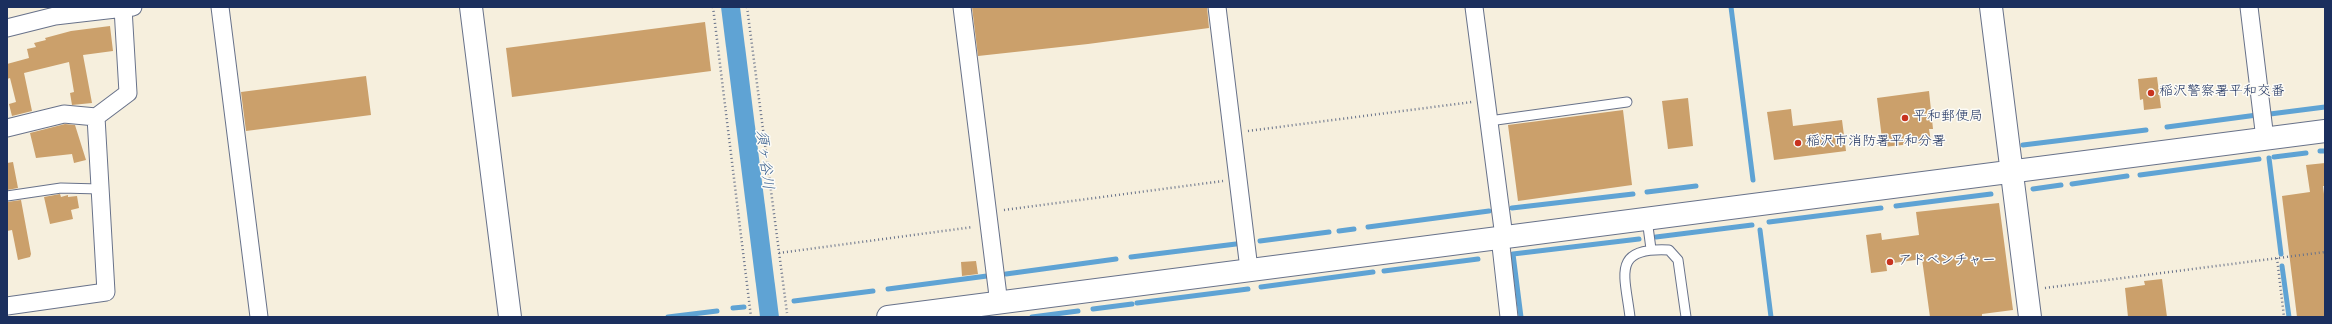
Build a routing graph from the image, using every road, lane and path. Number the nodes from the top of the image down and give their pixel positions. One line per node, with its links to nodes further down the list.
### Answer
1 (220, 7): 37 (street)
2 (471, 7): 38 (street)
3 (713, 7): 39 (path)
4 (747, 7): 30 (path)
5 (962, 7): 26 (street)
6 (1216, 7): 19 (street)
7 (1474, 7): 13 (street)
8 (1991, 7): 21 (street)
9 (2249, 7): 20 (street)
10 (128, 8): 11 (street); 15 (street)
11 (54, 12): 12 (street)
12 (7, 28)
13 (1486, 100): 16 (street); 19 (path)
14 (1626, 102): 16 (lane)
15 (96, 117): 17 (street); 23 (street)
16 (1489, 121): 27 (street)
17 (7, 128)
18 (2325, 131): 20 (street)
19 (1232, 133): 22 (street)
20 (2265, 139): 21 (street)
21 (2012, 171): 25 (street); 33 (street)
22 (1238, 179): 26 (path); 32 (street)
23 (100, 189): 24 (lane); 35 (street)
24 (7, 196)
25 (1647, 218): 27 (street); 28 (lane)
26 (988, 219): 30 (path); 34 (street)
27 (1502, 237): 32 (street); 41 (street)
28 (1650, 249): 42 (lane); 43 (lane)
29 (2325, 252): 31 (path)
30 (779, 253): 36 (path)
31 (2277, 258): 33 (path); 45 (path)
32 (1249, 269): 34 (street)
33 (2027, 290): 44 (street)
34 (999, 304): 40 (street)
35 (7, 306)
36 (787, 313)
37 (259, 317)
38 (510, 317)
39 (752, 317)
40 (888, 317)
41 (1510, 317)
42 (1630, 317)
43 (1686, 317)
44 (2030, 317)
45 (2284, 317)

